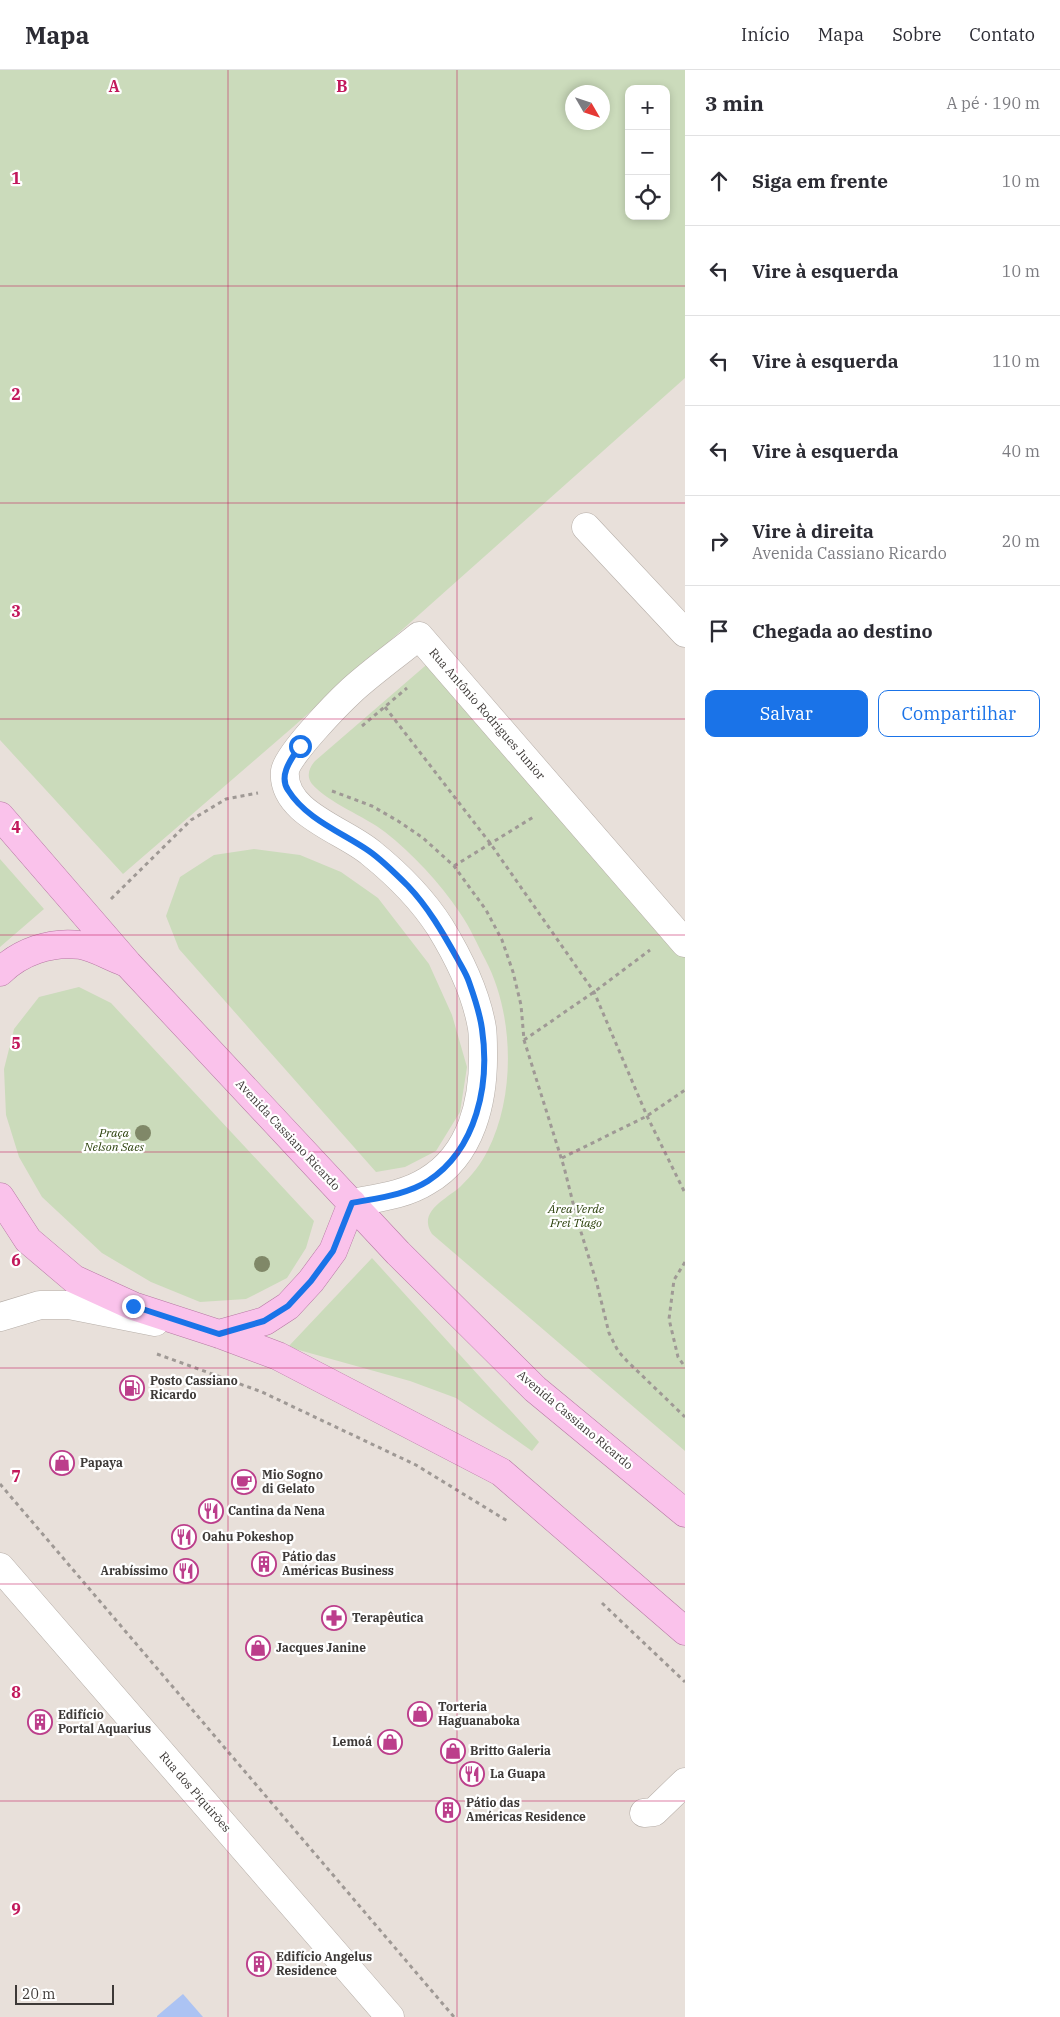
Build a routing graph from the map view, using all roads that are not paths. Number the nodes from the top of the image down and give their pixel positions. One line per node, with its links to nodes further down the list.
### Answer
1 (586, 527): 2 (street)
2 (679, 615)
3 (0, 816): 5 (main road, Avenida Cassiano Ricardo)
4 (685, 942): 8 (street, Rua Antônio Rodrigues Junior)
5 (128, 964): 6 (main road); 8 (main road, Avenida Cassiano Ricardo)
6 (0, 972)
7 (0, 1197): 10 (main road)
8 (352, 1203): 10 (main road); 11 (main road, Avenida Cassiano Ricardo)
9 (0, 1317): 10 (street)
10 (219, 1334): 13 (main road)
11 (685, 1513)
12 (0, 1567): 16 (street, Rua dos Piquirões)
13 (685, 1631)
14 (685, 1782): 15 (street)
15 (644, 1813)
16 (390, 2017)

